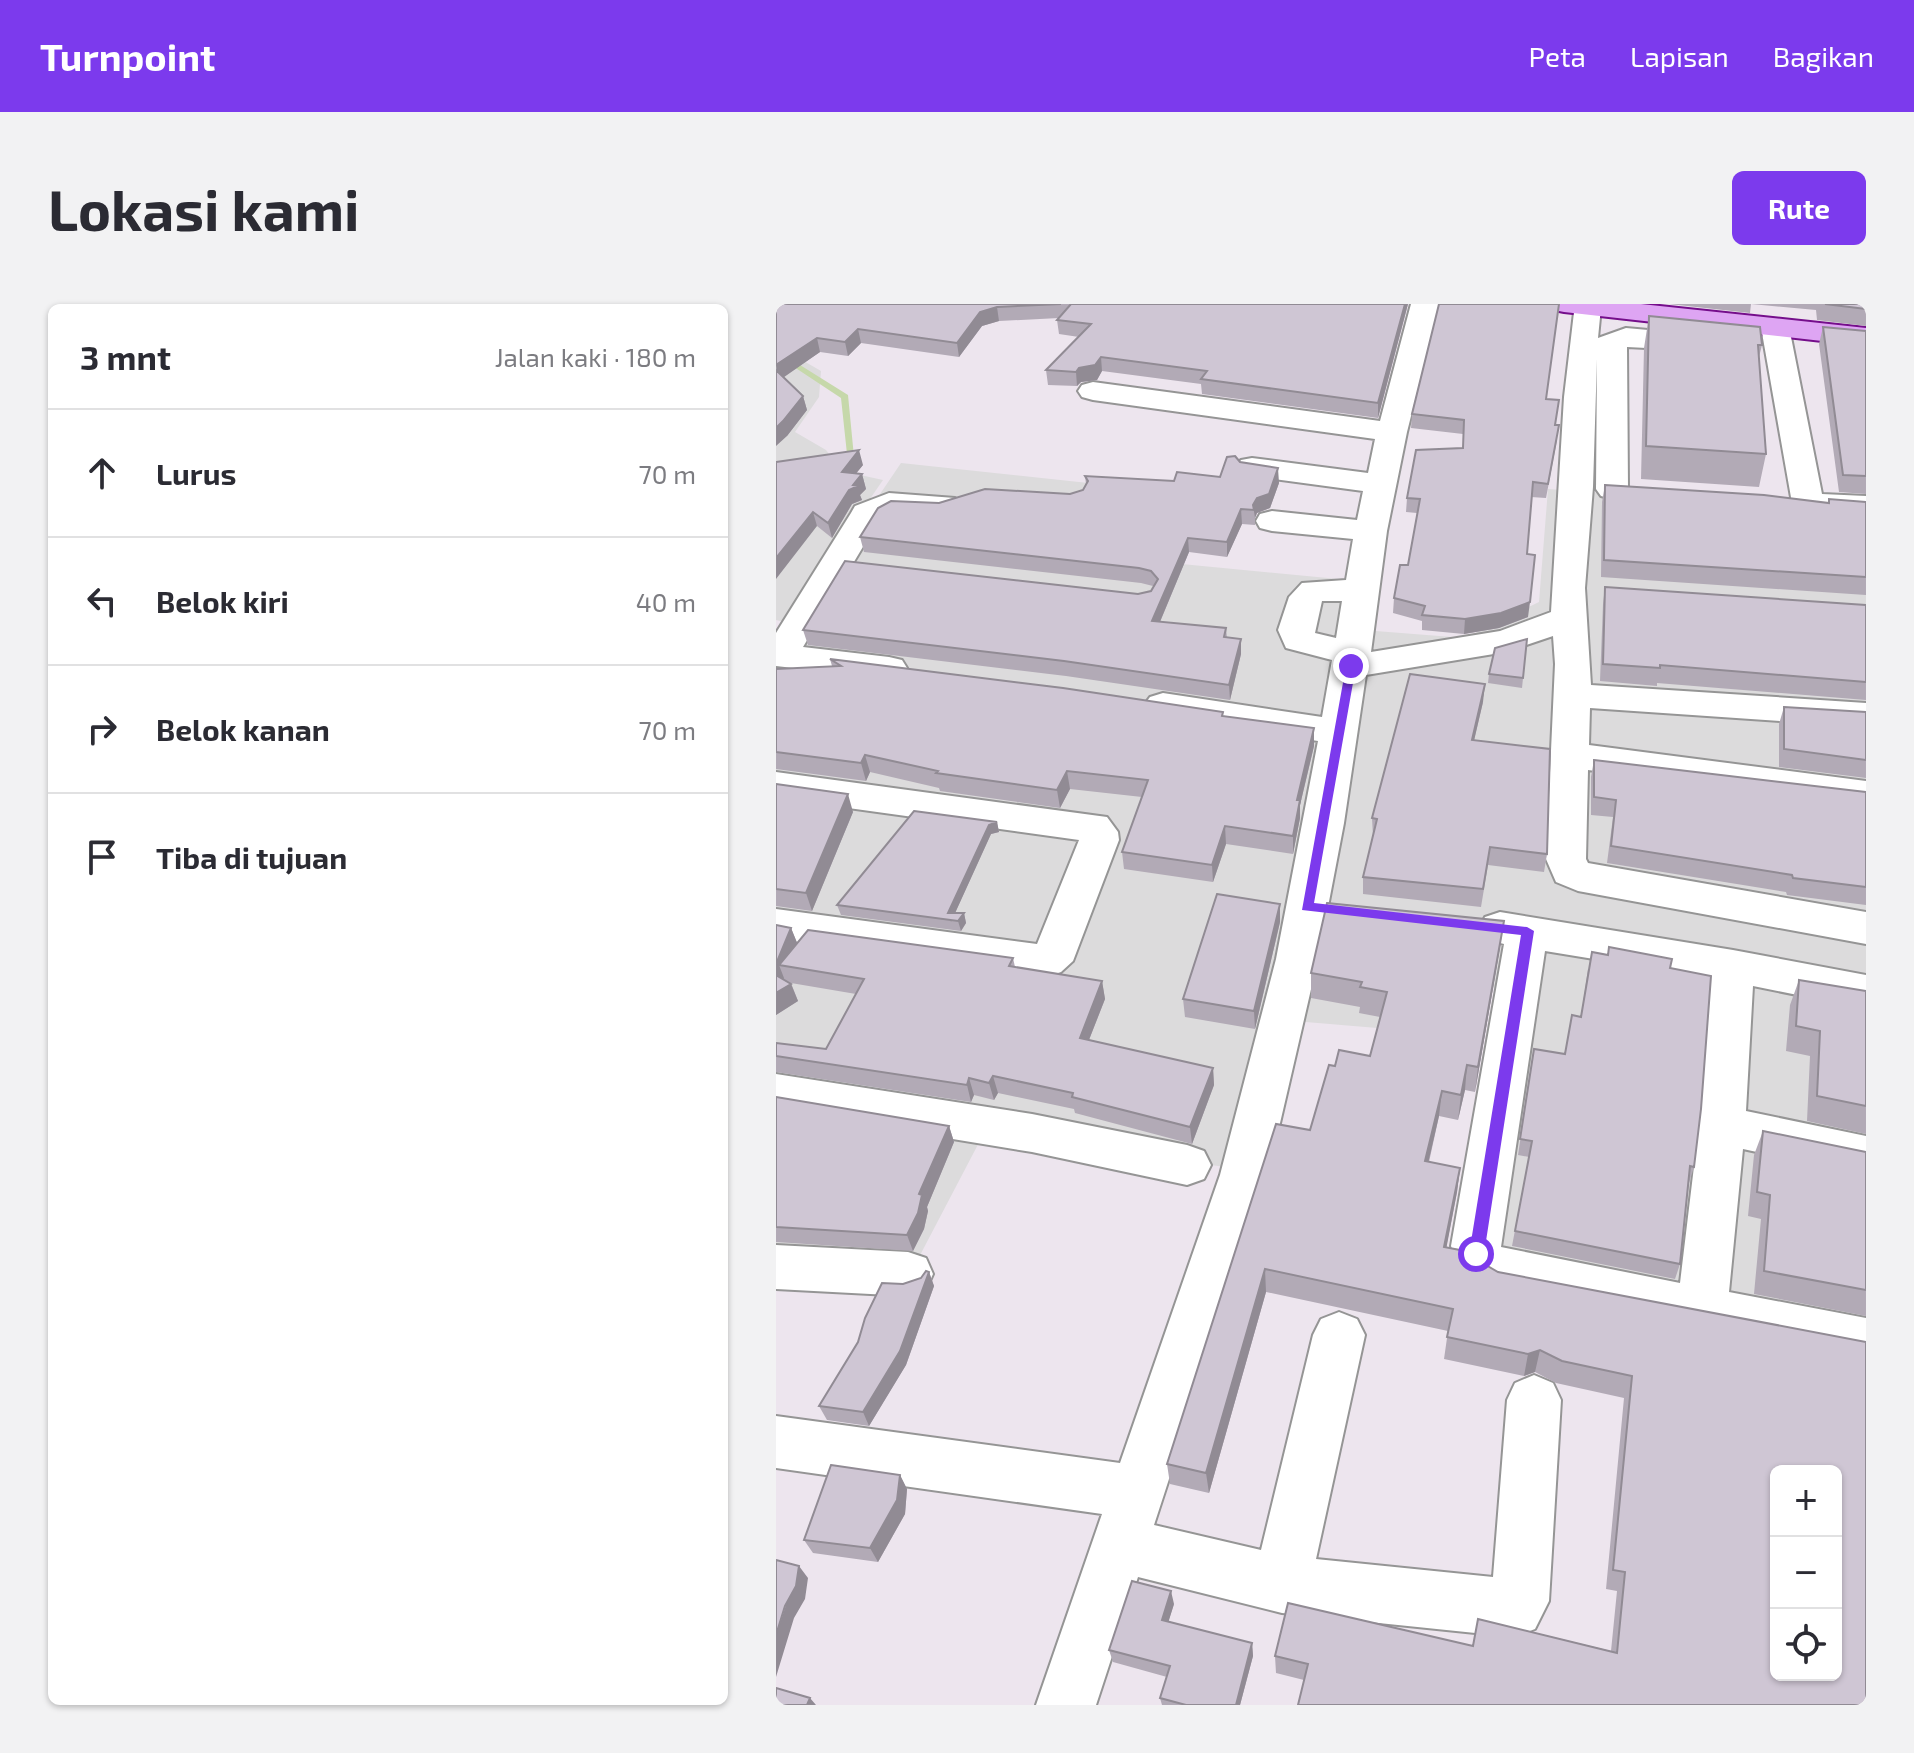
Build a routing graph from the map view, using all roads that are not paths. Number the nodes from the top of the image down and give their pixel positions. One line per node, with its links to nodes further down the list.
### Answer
1 (1425, 304): 10 (street)
2 (1576, 305): 4 (main road); 6 (street)
3 (1866, 337): 4 (main road)
4 (1777, 339): 5 (street); 15 (street)
5 (1613, 340): 6 (street); 9 (street)
6 (1584, 354): 8 (street)
7 (1093, 391): 10 (street)
8 (1579, 397): 9 (street); 13 (street)
9 (1612, 397): 13 (street)
10 (1392, 432): 12 (street)
11 (1252, 467): 12 (street)
12 (1381, 484): 17 (street)
13 (1577, 487): 19 (street)
14 (970, 494): 20 (street)
15 (1866, 506)
16 (1272, 521): 17 (street)
17 (1371, 531): 18 (street)
18 (1362, 591): 21 (street); 21 (street)
19 (1569, 607): 21 (street); 23 (street)
20 (779, 654): 22 (street)
21 (1352, 658): 26 (street)
22 (924, 672)
23 (1570, 695): 27 (street); 28 (street)
24 (1137, 701): 26 (street)
25 (1866, 715): 27 (street)
26 (1339, 732): 48 (street)
27 (1747, 743): 28 (street); 30 (street)
28 (1570, 755): 33 (street)
29 (776, 785): 31 (street)
30 (1866, 794)
31 (776, 924)
32 (1464, 925): 34 (street)
33 (1866, 928)
34 (1527, 931): 35 (street); 43 (street)
35 (1733, 966): 36 (street); 38 (street)
36 (1866, 992)
37 (776, 1092): 40 (street)
38 (1722, 1125): 39 (street); 43 (street)
39 (1866, 1156)
40 (1187, 1165)
41 (776, 1267): 42 (street)
42 (908, 1274)
43 (1702, 1308): 45 (street)
44 (1339, 1335): 50 (street)
45 (1866, 1341)
46 (1534, 1400): 50 (street)
47 (776, 1442): 48 (street)
48 (1139, 1492): 49 (street)
49 (1119, 1545): 50 (street); 51 (street)
50 (1282, 1584)
51 (1066, 1705)

